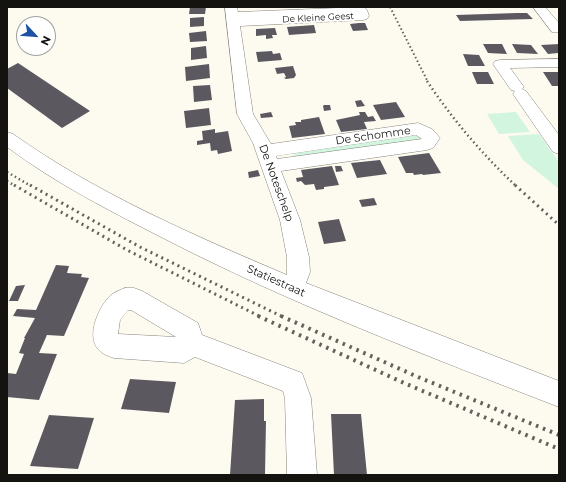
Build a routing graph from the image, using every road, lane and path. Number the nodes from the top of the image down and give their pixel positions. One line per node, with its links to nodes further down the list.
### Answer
1 (539, 7): 3 (street)
2 (232, 15): 2 (street, De Kleine Geest); 7 (street, De Noteschelp)
3 (557, 29)
4 (559, 63): 6 (street)
5 (7, 138): 8 (street, Statiestraat)
6 (559, 148)
7 (268, 158): 7 (street, De Schomme); 8 (street, De Noteschelp)
8 (293, 289): 10 (street, Statiestraat)
9 (192, 344): 11 (street)
10 (559, 394)
11 (302, 475)

